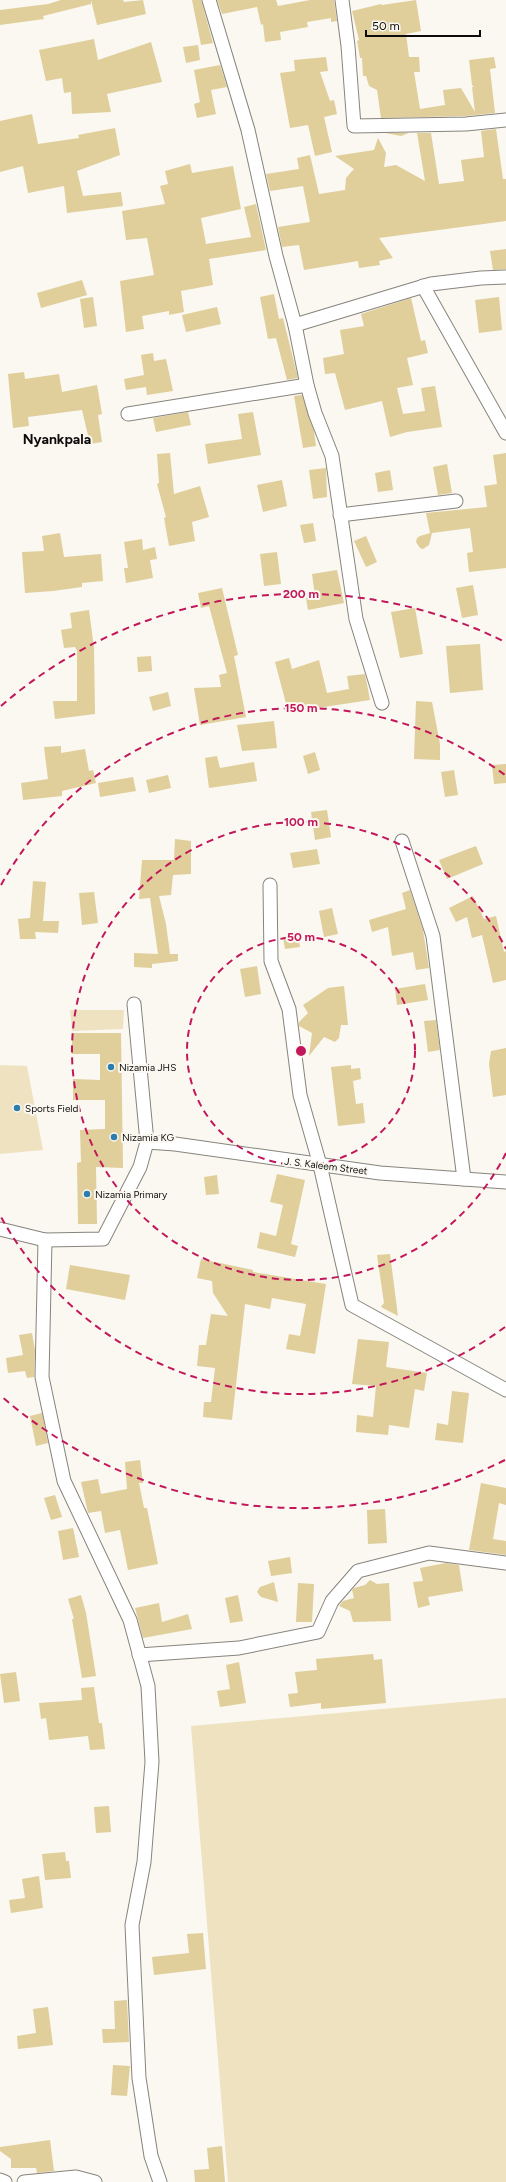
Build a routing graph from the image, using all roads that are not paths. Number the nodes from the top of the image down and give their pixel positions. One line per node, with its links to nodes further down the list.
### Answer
1 (209, 0): 6 (street)
2 (342, 0): 3 (street)
3 (506, 120)
4 (506, 278): 5 (street)
5 (423, 286): 6 (street); 9 (street)
6 (295, 325): 7 (street)
7 (307, 385): 8 (street); 11 (street)
8 (128, 414)
9 (506, 433)
10 (456, 501): 11 (street)
11 (340, 515): 12 (street)
12 (382, 703)
13 (402, 841): 18 (street)
14 (270, 885): 17 (street)
15 (134, 1004): 16 (street)
16 (147, 1142): 17 (street, J. S. Kaleem Street); 21 (street)
17 (320, 1166): 18 (street, J. S. Kaleem Street); 22 (street)
18 (464, 1179): 19 (street, J. S. Kaleem Street)
19 (506, 1182)
20 (0, 1229): 21 (street)
21 (45, 1240): 24 (street)
22 (506, 1390)
23 (506, 1563): 24 (street)
24 (139, 1655): 29 (street)
25 (0, 2180): 26 (street)
26 (5, 2182)
27 (24, 2182): 28 (street)
28 (95, 2182)
29 (160, 2182)

